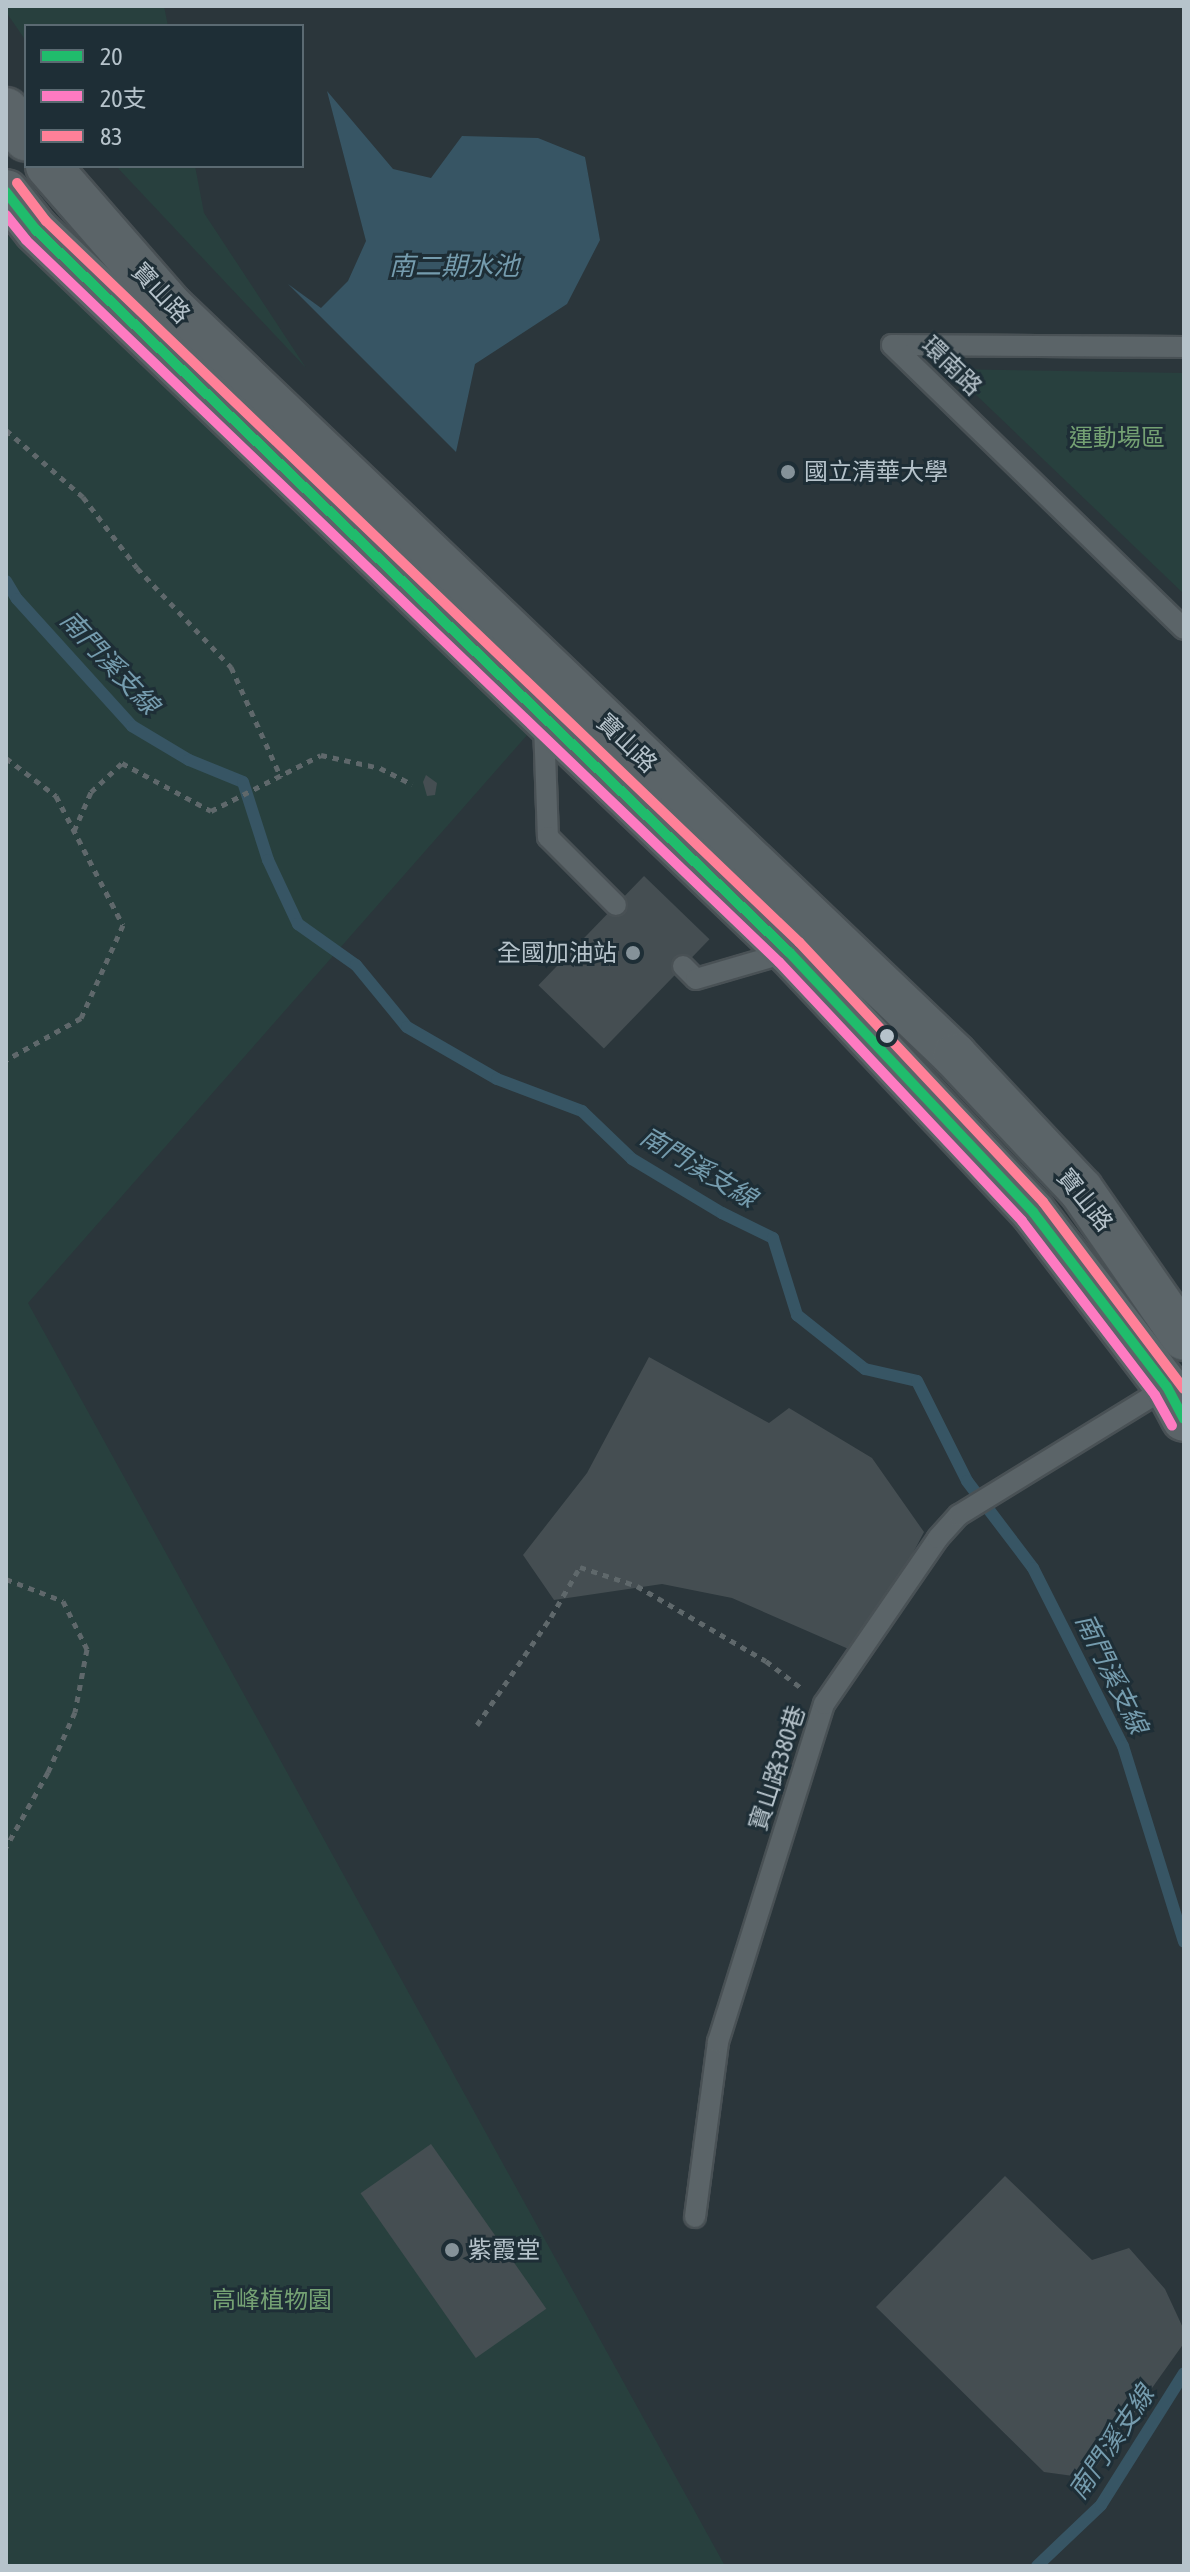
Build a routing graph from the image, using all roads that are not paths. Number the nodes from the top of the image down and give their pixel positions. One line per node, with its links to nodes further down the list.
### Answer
1 (6, 110): 2 (street)
2 (24, 136)
3 (50, 168): 11 (street, 寶山路)
4 (6, 192): 7 (street, 寶山路)
5 (1184, 347): 6 (lane, 環南路)
6 (1184, 629)
7 (544, 716): 8 (lane); 9 (street, 寶山路)
8 (616, 905)
9 (789, 952): 10 (lane); 12 (street, 寶山路)
10 (683, 966)
11 (1184, 1338)
12 (1178, 1394): 13 (lane, 寶山路380巷)
13 (695, 2217)

